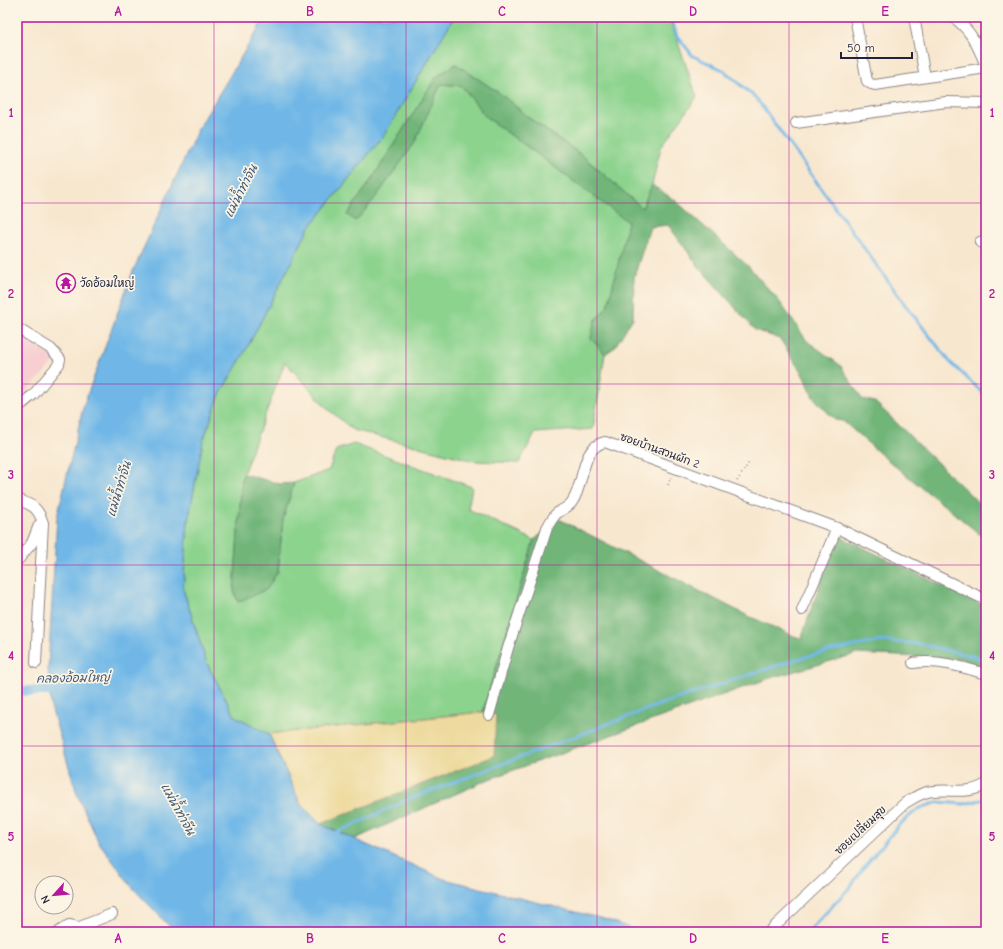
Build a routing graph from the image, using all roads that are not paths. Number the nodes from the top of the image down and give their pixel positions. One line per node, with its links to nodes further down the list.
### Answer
1 (855, 17): 5 (street)
2 (914, 17): 5 (street)
3 (953, 17): 4 (street)
4 (986, 67): 5 (street)
5 (924, 76)
6 (986, 103): 7 (street)
7 (796, 123)
8 (17, 328): 9 (street)
9 (17, 408)
10 (17, 499): 11 (street)
11 (41, 517): 13 (street); 16 (street)
12 (837, 528): 14 (street, ซอยบ้านสวนผัก 2); 15 (street); 19 (street, ซอยบ้านสวนผัก 2)
13 (19, 557)
14 (986, 600)
15 (802, 610)
16 (36, 663)
17 (913, 663): 18 (street)
18 (986, 674)
19 (488, 715)
20 (986, 784): 24 (street, ซอยเปลี่ยมสุข)
21 (112, 914): 22 (street)
22 (78, 930): 23 (street)
23 (59, 932)
24 (769, 932)

